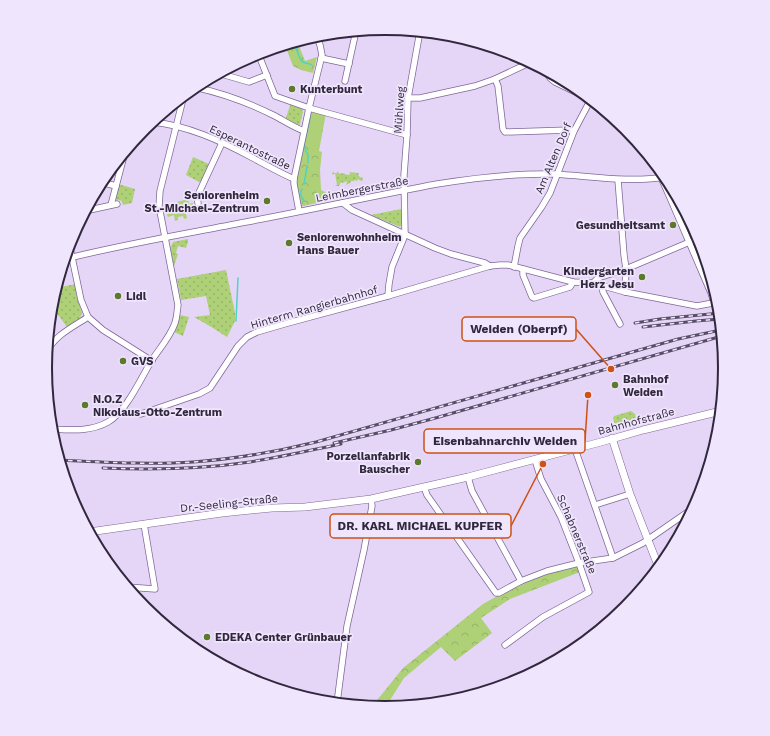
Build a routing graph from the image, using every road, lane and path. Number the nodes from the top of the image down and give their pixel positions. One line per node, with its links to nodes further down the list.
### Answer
1 (355, 37): 6 (street)
2 (419, 37): 13 (street, Mühlweg)
3 (318, 41): 4 (street)
4 (321, 58): 6 (street); 16 (street)
5 (261, 59): 8 (street)
6 (348, 64): 11 (street)
7 (524, 65): 10 (street)
8 (267, 75): 9 (street); 16 (street)
9 (226, 76)
10 (495, 78): 13 (street); 20 (street)
11 (345, 82)
12 (204, 89): 19 (street)
13 (408, 98): 21 (street, Mühlweg)
14 (182, 104): 18 (street)
15 (589, 104): 20 (street, Am Alten Dorf)
16 (309, 108): 19 (street); 21 (street)
17 (160, 123): 18 (street, Esperantostraße)
18 (176, 126): 22 (street, Esperantostraße); 37 (street)
19 (304, 131): 26 (street)
20 (574, 131): 24 (street, Am Alten Dorf)
21 (407, 135): 30 (street, Mühlweg)
22 (222, 143): 26 (street, Esperantostraße); 31 (street)
23 (120, 167): 29 (street)
24 (558, 175): 27 (street, Leimbergerstraße); 30 (street, Leimbergerstraße); 42 (street, Am Alten Dorf)
25 (659, 178): 27 (street, Leimbergerstraße)
26 (294, 179): 35 (street)
27 (618, 180): 43 (street)
28 (108, 184): 29 (street)
29 (116, 186): 34 (street)
30 (404, 190): 32 (street, Leimbergerstraße); 36 (street, Mühlweg)
31 (198, 203)
32 (343, 203): 35 (street, Leimbergerstraße); 36 (street)
33 (674, 203): 39 (street)
34 (92, 209)
35 (299, 211): 37 (street, Leimbergerstraße)
36 (405, 235): 41 (street); 50 (street)
37 (165, 237): 40 (street, Leimbergerstraße); 55 (street)
38 (693, 241): 39 (street)
39 (689, 243): 43 (street); 48 (street)
40 (72, 257): 52 (street)
41 (490, 266): 42 (street); 50 (street, Hinterm Rangierbahnhof)
42 (514, 267): 44 (street)
43 (626, 268): 46 (street); 49 (street)
44 (523, 269): 45 (street); 45 (street)
45 (573, 282): 46 (street)
46 (593, 283): 47 (street)
47 (602, 286): 49 (street); 53 (street)
48 (708, 286)
49 (625, 292): 51 (street)
50 (388, 296): 56 (street, Hinterm Rangierbahnhof)
51 (712, 303)
52 (88, 317): 54 (street); 55 (street)
53 (620, 324)
54 (53, 343)
55 (152, 361): 56 (street)
56 (122, 409): 58 (street)
57 (715, 413): 59 (main road, Bahnhofstraße)
58 (57, 429)
59 (612, 438): 60 (main road, Bahnhofstraße); 64 (main road)
60 (576, 449): 61 (main road, Bahnhofstraße); 66 (street)
61 (534, 460): 62 (main road, Bahnhofstraße); 73 (street, Schabnerstraße)
62 (468, 477): 63 (main road, Bahnhofstraße); 74 (street)
63 (424, 487): 65 (main road, Bahnhofstraße); 74 (street)
64 (630, 494): 66 (street); 70 (main road)
65 (371, 499): 68 (main road, Dr.-Seeling-Straße); 77 (street)
66 (595, 505): 71 (street)
67 (684, 514): 70 (street)
68 (144, 524): 69 (main road, Dr.-Seeling-Straße); 75 (street)
69 (95, 531)
70 (647, 540): 71 (street); 72 (main road)
71 (613, 558): 73 (street)
72 (656, 561)
73 (580, 563): 74 (street); 76 (street, Schabnerstraße)
74 (521, 581)
75 (135, 588)
76 (505, 645)
77 (339, 698)

